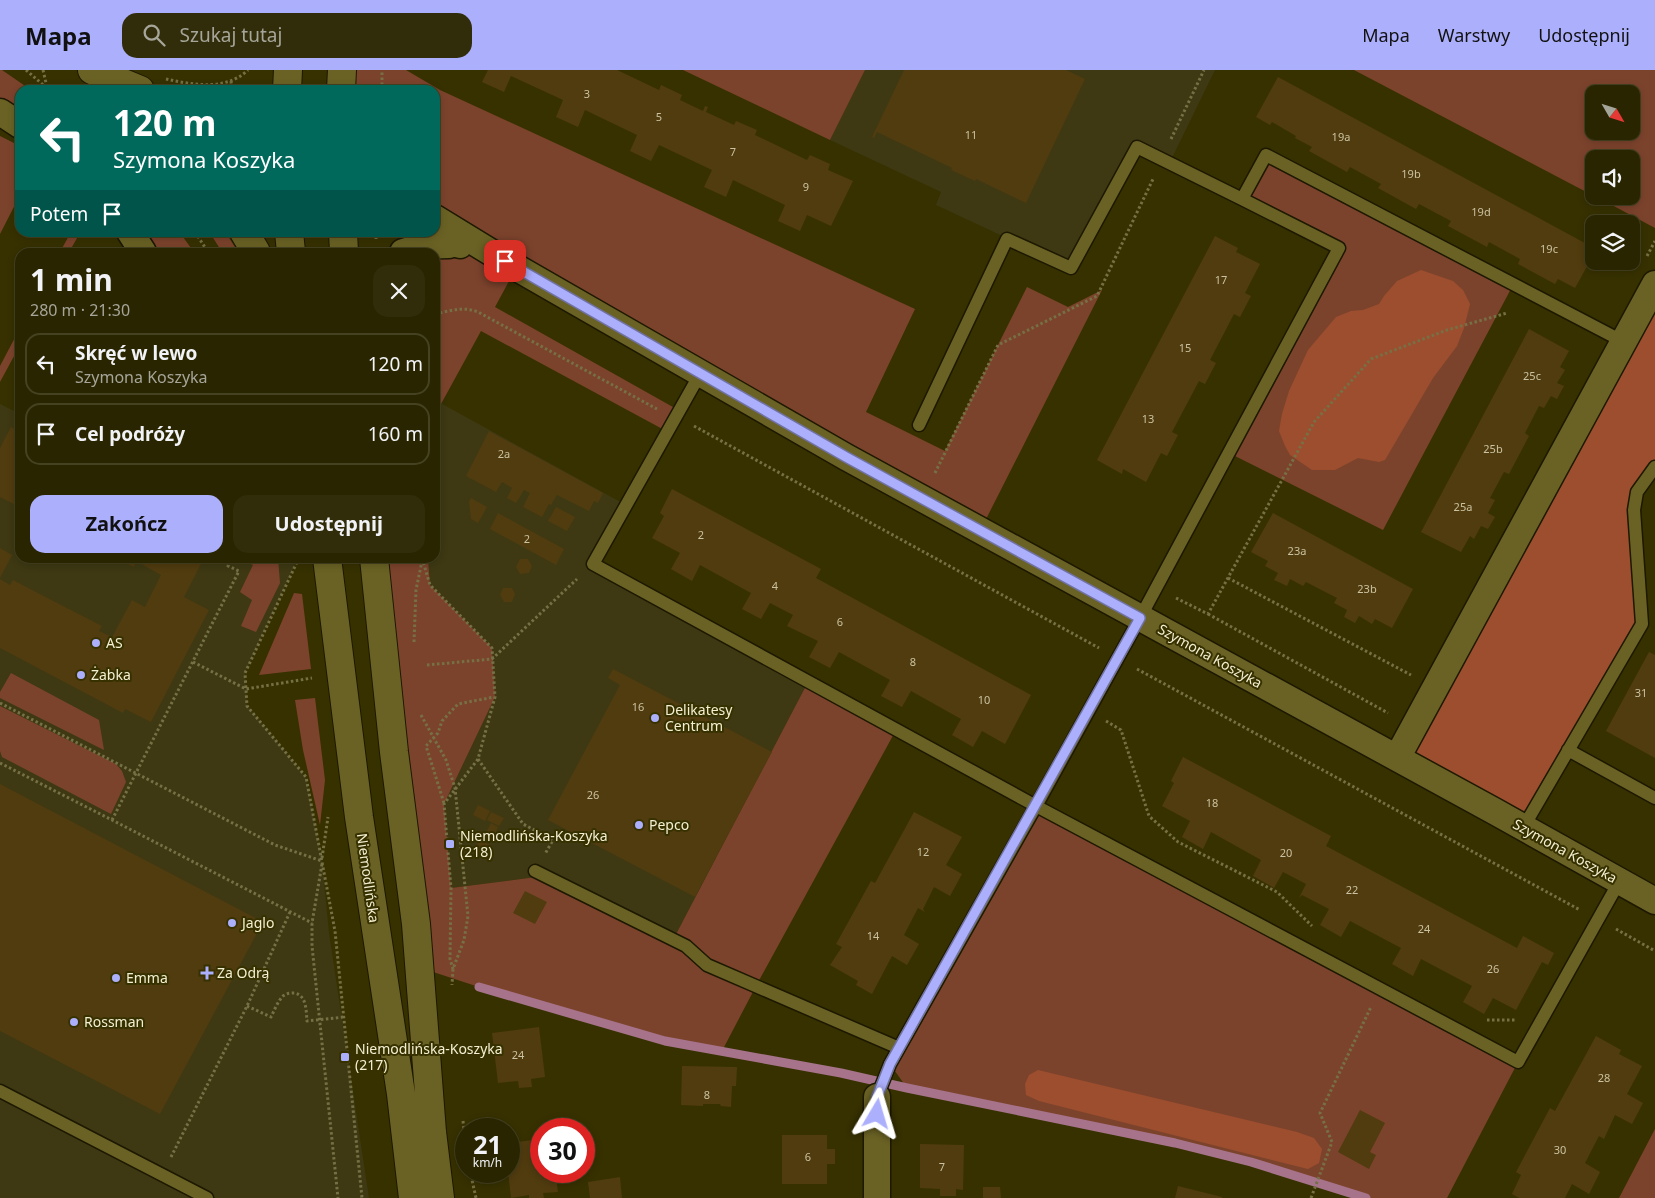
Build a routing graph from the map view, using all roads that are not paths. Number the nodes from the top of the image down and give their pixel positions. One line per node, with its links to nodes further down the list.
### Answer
1 (87, 70): 5 (main road)
2 (92, 70): 6 (main road)
3 (288, 70): 7 (main road)
4 (342, 70): 8 (main road)
5 (122, 85)
6 (123, 85)
7 (287, 85)
8 (342, 85)
9 (0, 112): 10 (street)
10 (15, 122)
11 (1242, 199): 22 (lane); 24 (lane); 28 (lane)
12 (440, 221): 20 (street, Szymona Koszyka)
13 (133, 237): 17 (street)
14 (247, 237): 18 (main road)
15 (436, 237): 16 (street, Szymona Koszyka)
16 (459, 245): 19 (street); 20 (street, Szymona Koszyka)
17 (140, 248)
18 (254, 248)
19 (414, 248)
20 (505, 261): 23 (street, Szymona Koszyka)
21 (1655, 284): 22 (street)
22 (1624, 342): 30 (street)
23 (700, 374): 28 (street, Szymona Koszyka); 32 (lane)
24 (919, 425)
25 (1655, 467): 29 (lane)
26 (328, 563): 41 (main road, Niemodlińska)
27 (375, 563): 42 (main road)
28 (1140, 618): 30 (street, Szymona Koszyka); 32 (lane)
29 (1568, 750): 31 (lane); 33 (lane)
30 (1397, 758): 33 (street, Szymona Koszyka)
31 (1655, 798)
32 (1036, 806): 35 (lane); 37 (lane)
33 (1523, 828): 35 (street, Szymona Koszyka)
34 (535, 872): 37 (lane)
35 (1619, 882): 36 (street, Szymona Koszyka)
36 (1655, 901)
37 (899, 1048): 39 (lane)
38 (0, 1091): 40 (lane)
39 (877, 1097): 43 (street)
40 (207, 1198)
41 (413, 1198)
42 (440, 1198)
43 (877, 1198)

